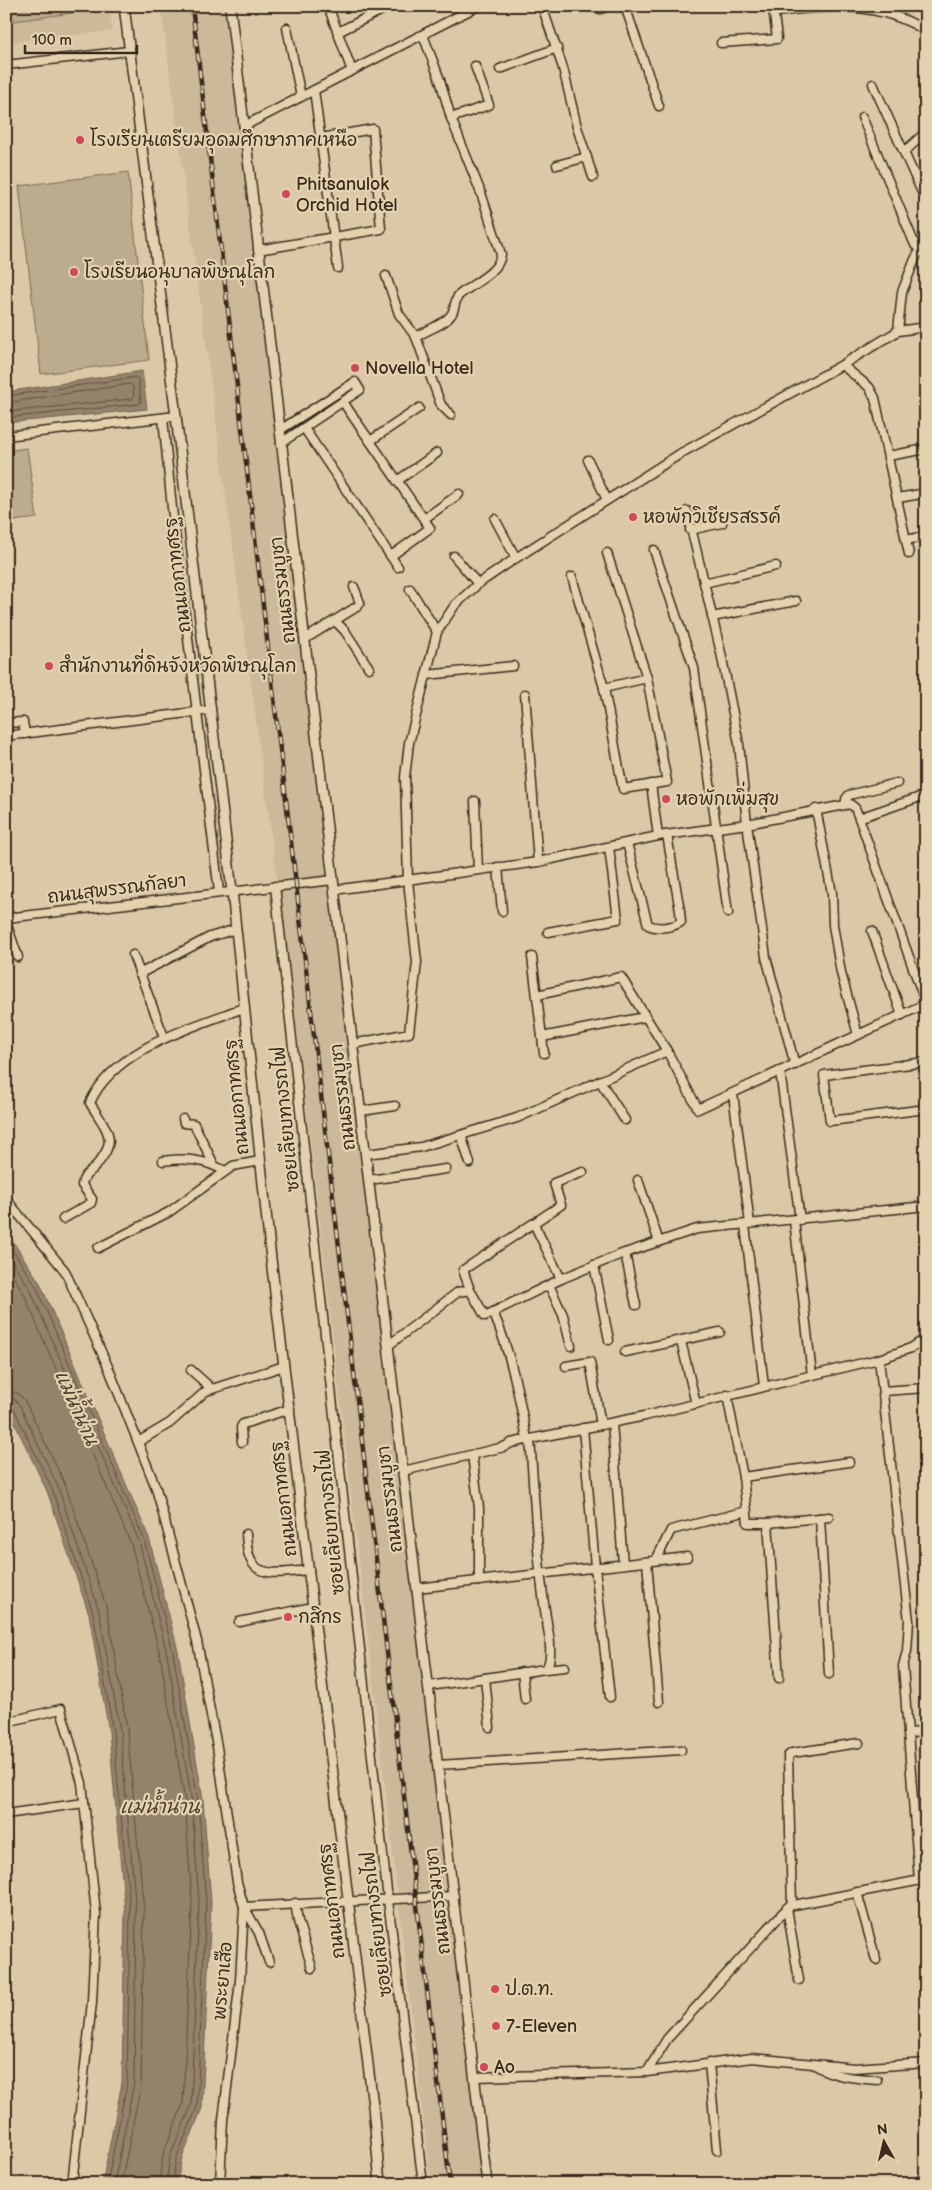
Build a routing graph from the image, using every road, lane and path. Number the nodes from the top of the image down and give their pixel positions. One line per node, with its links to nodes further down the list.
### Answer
1 (124, 6): 17 (main road, ถนนเอกาทศรฐ)
2 (230, 6): 28 (main road, ถนนธรรมบูชา)
3 (328, 6): 13 (street)
4 (390, 6): 13 (street)
5 (542, 6): 16 (street)
6 (597, 6): 7 (street)
7 (608, 6)
8 (625, 6): 25 (street)
9 (475, 7): 14 (street)
10 (773, 9): 12 (street); 15 (street)
11 (288, 28): 24 (street)
12 (926, 31)
13 (338, 32): 21 (street)
14 (423, 35): 21 (street); 27 (street)
15 (720, 44)
16 (556, 48): 20 (street); 32 (street)
17 (129, 51): 18 (street); 49 (main road, ถนนเอกาทศรฐ)
18 (6, 65)
19 (475, 66): 27 (street)
20 (500, 69)
21 (352, 70): 23 (street)
22 (873, 84): 31 (street)
23 (314, 90): 24 (street); 30 (street)
24 (301, 97): 28 (street)
25 (659, 106)
26 (862, 117): 39 (street)
27 (451, 118): 44 (street)
28 (244, 126): 38 (main road, ถนนธรรมบูชา)
29 (926, 132): 31 (street)
30 (321, 138): 36 (street); 36 (street)
31 (904, 152): 35 (street)
32 (587, 157): 33 (street); 34 (street)
33 (557, 165)
34 (594, 176)
35 (926, 201)
36 (334, 237): 38 (street); 40 (street)
37 (926, 241): 39 (street)
38 (258, 250): 52 (main road, ถนนธรรมบูชา)
39 (921, 250): 43 (street)
40 (338, 268)
41 (386, 276): 44 (street)
42 (926, 327): 43 (street)
43 (898, 331): 45 (street)
44 (416, 337): 48 (street)
45 (842, 366): 58 (street); 64 (street)
46 (343, 402): 51 (street); 52 (street); 54 (street)
47 (419, 408): 54 (street)
48 (451, 415)
49 (176, 416): 50 (street); 96 (main road, ถนนเอกาทศรฐ)
50 (163, 418): 53 (street); 97 (street)
51 (304, 428): 55 (street); 75 (street)
52 (280, 430): 55 (main road, ถนนธรรมบูชา)
53 (6, 436)
54 (370, 441): 60 (street)
55 (281, 443): 89 (main road, ถนนธรรมบูชา)
56 (926, 449): 58 (street)
57 (437, 453): 60 (street)
58 (888, 456): 63 (street)
59 (588, 460): 64 (street)
60 (397, 481): 66 (street)
61 (926, 493): 63 (street)
62 (459, 494): 66 (street)
63 (898, 498): 71 (street)
64 (607, 500): 77 (street)
65 (686, 511): 69 (street)
66 (424, 519): 75 (street)
67 (495, 519): 77 (street)
68 (722, 523): 69 (street)
69 (690, 530): 81 (street)
70 (926, 536): 71 (street)
71 (906, 540): 74 (street)
72 (654, 550): 111 (street)
73 (607, 553): 93 (street)
74 (908, 554)
75 (391, 556): 79 (street)
76 (454, 556): 82 (street)
77 (516, 558): 82 (street)
78 (776, 566): 81 (street)
79 (398, 567)
80 (572, 577): 94 (street)
81 (704, 583): 86 (street)
82 (478, 584): 88 (street)
83 (354, 587): 87 (street)
84 (410, 589): 88 (street)
85 (796, 601): 86 (street)
86 (712, 617): 110 (street)
87 (335, 621): 89 (street); 91 (street)
88 (437, 632): 92 (street)
89 (305, 639): 119 (main road, ถนนธรรมบูชา)
90 (513, 666): 92 (street)
91 (369, 668)
92 (426, 675): 120 (street)
93 (647, 678): 94 (street); 104 (street)
94 (604, 688): 104 (street)
95 (524, 694): 116 (street)
96 (211, 710): 97 (street); 123 (main road, ถนนเอกาทศรฐ)
97 (198, 712): 101 (street); 124 (street)
98 (926, 718): 100 (street)
99 (6, 723): 101 (street)
100 (926, 726)
101 (25, 734): 102 (street)
102 (6, 736)
103 (897, 783): 107 (street)
104 (651, 784): 113 (street)
105 (926, 796): 109 (street)
106 (475, 802): 118 (street)
107 (846, 804): 108 (street); 109 (street)
108 (816, 809): 110 (street); 141 (street)
109 (859, 818): 137 (street)
110 (747, 824): 111 (street); 148 (street)
111 (716, 827): 112 (street); 126 (street)
112 (667, 835): 113 (street); 114 (street)
113 (658, 836): 114 (street)
114 (627, 843): 115 (street)
115 (609, 847): 116 (street); 131 (street)
116 (538, 862): 117 (street)
117 (498, 867): 118 (street); 125 (street)
118 (478, 870): 120 (street)
119 (333, 880): 121 (street, ถนนสุพรรณกัลยา); 122 (main road, ถนนธรรมบูชา)
120 (408, 881): 122 (street); 144 (street)
121 (275, 886): 123 (street, ถนนสุพรรณกัลยา); 250 (street, ซอยเลียบทางรถไฟ)
122 (334, 890): 144 (main road, ถนนธรรมบูชา)
123 (232, 891): 124 (street, ถนนสุพรรณกัลยา); 129 (main road, ถนนเอกาทศรฐ)
124 (219, 892): 127 (street, ถนนสุพรรณกัลยา)
125 (502, 910)
126 (728, 913)
127 (6, 918)
128 (6, 922): 133 (street)
129 (236, 930): 135 (street); 138 (main road, ถนนเอกาทศรฐ)
130 (872, 931): 139 (street)
131 (548, 932)
132 (133, 955): 135 (street)
133 (18, 957)
134 (532, 957): 136 (street)
135 (138, 974): 142 (street)
136 (537, 995): 140 (street); 143 (street)
137 (925, 1004): 139 (street)
138 (243, 1008): 142 (street); 160 (main road, ถนนเอกาทศรฐ)
139 (902, 1015): 141 (street)
140 (646, 1017): 143 (street); 145 (street)
141 (858, 1035): 148 (street)
142 (164, 1037): 170 (street)
143 (542, 1037): 146 (street)
144 (353, 1044): 154 (main road, ถนนธรรมบูชา)
145 (667, 1052): 150 (street); 151 (street)
146 (544, 1053)
147 (926, 1062): 153 (street)
148 (796, 1065): 149 (street)
149 (780, 1071): 151 (street); 171 (street)
150 (600, 1081): 156 (street); 157 (street)
151 (733, 1094): 173 (street)
152 (394, 1106): 154 (street)
153 (926, 1109)
154 (361, 1112): 158 (main road, ถนนธรรมบูชา)
155 (183, 1119): 162 (street)
156 (625, 1120)
157 (462, 1135): 158 (street); 161 (street)
158 (366, 1154): 166 (main road, ถนนธรรมบูชา)
159 (163, 1161): 162 (street)
160 (260, 1161): 164 (street); 191 (main road, ถนนเอกาทศรฐ)
161 (470, 1162)
162 (214, 1165): 164 (street)
163 (446, 1169): 166 (street)
164 (224, 1171): 175 (street)
165 (583, 1172): 172 (street)
166 (369, 1180): 187 (main road, ถนนธรรมบูชา)
167 (638, 1180): 174 (street)
168 (6, 1199): 206 (street)
169 (926, 1206): 171 (street)
170 (62, 1219)
171 (797, 1220): 173 (street); 194 (street)
172 (534, 1224): 178 (street); 180 (street)
173 (748, 1224): 174 (street); 195 (street)
174 (659, 1242): 176 (street)
175 (98, 1248)
176 (625, 1253): 177 (street); 181 (street)
177 (594, 1266): 178 (street); 185 (street)
178 (561, 1279): 179 (street)
179 (549, 1285): 182 (street); 188 (street)
180 (470, 1290): 182 (street); 187 (street)
181 (636, 1305)
182 (493, 1312): 205 (street)
183 (720, 1332): 186 (street)
184 (926, 1338): 190 (street)
185 (609, 1340)
186 (681, 1341): 189 (street); 200 (street)
187 (389, 1345): 210 (main road, ถนนธรรมบูชา)
188 (571, 1346)
189 (625, 1352)
190 (879, 1359): 194 (street); 198 (street)
191 (284, 1366): 197 (street); 201 (main road, ถนนเอกาทศรฐ)
192 (566, 1366): 203 (street)
193 (191, 1370): 197 (street)
194 (812, 1375): 195 (street)
195 (764, 1386): 199 (street)
196 (926, 1388): 198 (street)
197 (212, 1389): 206 (street)
198 (882, 1391): 241 (street)
199 (727, 1395): 200 (street); 211 (street)
200 (696, 1404): 202 (street)
201 (290, 1410): 207 (street); 222 (main road, ถนนเอกาทศรฐ)
202 (612, 1422): 203 (street); 220 (street)
203 (601, 1425): 204 (street)
204 (583, 1428): 205 (street); 221 (street)
205 (529, 1439): 208 (street); 223 (street)
206 (138, 1442): 253 (street)
207 (242, 1442)
208 (472, 1455): 210 (street); 224 (street)
209 (849, 1462): 211 (street)
210 (403, 1471): 225 (main road, ถนนธรรมบูชา)
211 (743, 1477): 212 (street)
212 (748, 1511): 215 (street); 218 (street)
213 (829, 1517): 214 (street)
214 (820, 1518): 215 (street); 231 (street)
215 (768, 1524): 233 (street)
216 (246, 1534): 222 (street)
217 (687, 1557): 218 (street)
218 (656, 1560): 219 (street)
219 (647, 1562): 220 (street); 237 (street)
220 (623, 1564): 221 (street)
221 (595, 1567): 223 (street); 235 (street)
222 (309, 1570): 226 (main road, ถนนเอกาทศรฐ)
223 (541, 1574): 224 (street); 229 (street)
224 (480, 1581): 225 (street)
225 (417, 1588): 234 (main road, ถนนธรรมบูชา)
226 (314, 1607): 227 (street); 251 (main road, ถนนเอกาทศรฐ)
227 (238, 1622)
228 (565, 1667): 229 (street)
229 (545, 1669): 230 (street)
230 (522, 1672): 232 (street); 236 (street)
231 (829, 1674)
232 (486, 1678): 234 (street); 239 (street)
233 (779, 1678)
234 (429, 1686): 244 (main road, ถนนธรรมบูชา)
235 (610, 1697)
236 (525, 1699)
237 (659, 1702)
238 (6, 1722): 245 (street)
239 (490, 1727)
240 (926, 1732): 241 (street)
241 (908, 1733): 247 (street)
242 (859, 1743): 254 (street)
243 (681, 1750): 244 (street)
244 (438, 1765): 249 (main road, ถนนธรรมบูชา)
245 (84, 1803): 246 (street); 267 (street)
246 (6, 1814)
247 (922, 1879): 248 (street)
248 (857, 1892): 254 (street); 255 (street)
249 (454, 1896): 250 (street); 263 (main road, ถนนธรรมบูชา)
250 (388, 1900): 251 (street); 270 (street, ซอยเลียบทางรถไฟ)
251 (348, 1901): 252 (street); 269 (main road, ถนนเอกาทศรฐ)
252 (295, 1903): 253 (street); 257 (street)
253 (244, 1907): 256 (street); 268 (street, พระยาเสือ)
254 (790, 1907): 258 (street); 262 (street)
255 (876, 1960)
256 (269, 1962)
257 (312, 1968)
258 (799, 1980)
259 (710, 2063): 261 (street); 262 (street); 265 (street)
260 (926, 2063): 261 (street)
261 (814, 2064): 264 (street)
262 (647, 2072): 263 (street)
263 (475, 2077): 271 (main road, ถนนธรรมบูชา)
264 (877, 2080)
265 (718, 2150)
266 (926, 2180): 272 (street)
267 (72, 2184)
268 (220, 2184)
269 (380, 2184)
270 (423, 2184)
271 (488, 2184)
272 (907, 2184)

